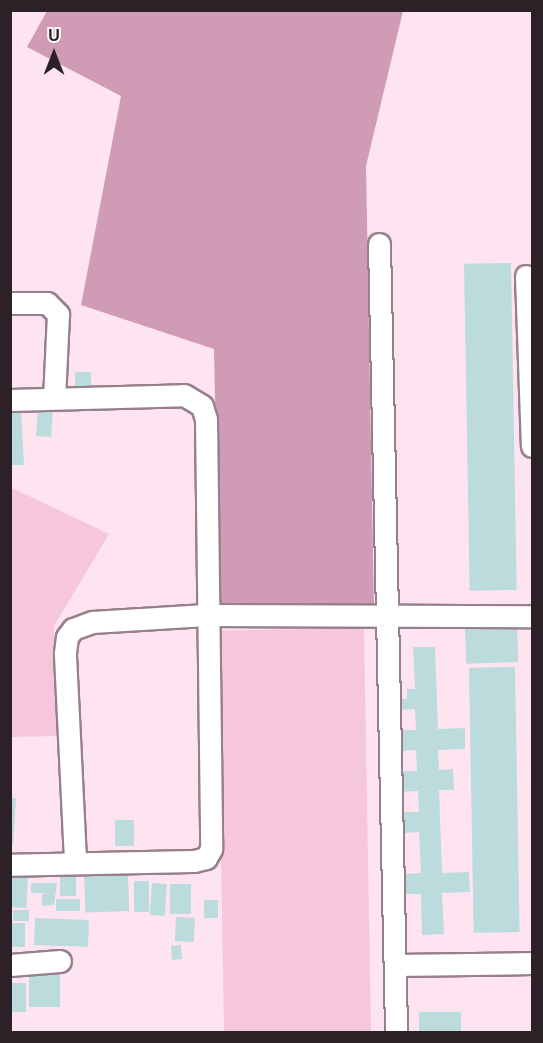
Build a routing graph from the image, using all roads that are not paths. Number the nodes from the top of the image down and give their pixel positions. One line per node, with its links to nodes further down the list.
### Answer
1 (379, 244): 9 (street)
2 (526, 276): 4 (street)
3 (10, 303): 5 (street)
4 (531, 356): 7 (street)
5 (54, 398): 6 (street); 8 (street)
6 (10, 400)
7 (532, 446)
8 (206, 615): 9 (street); 11 (street); 11 (street)
9 (386, 616): 10 (street); 16 (street)
10 (532, 616)
11 (75, 860): 12 (street)
12 (10, 865)
13 (60, 961): 15 (street)
14 (532, 963): 16 (street)
15 (10, 965)
16 (395, 965): 17 (street)
17 (396, 1032)

